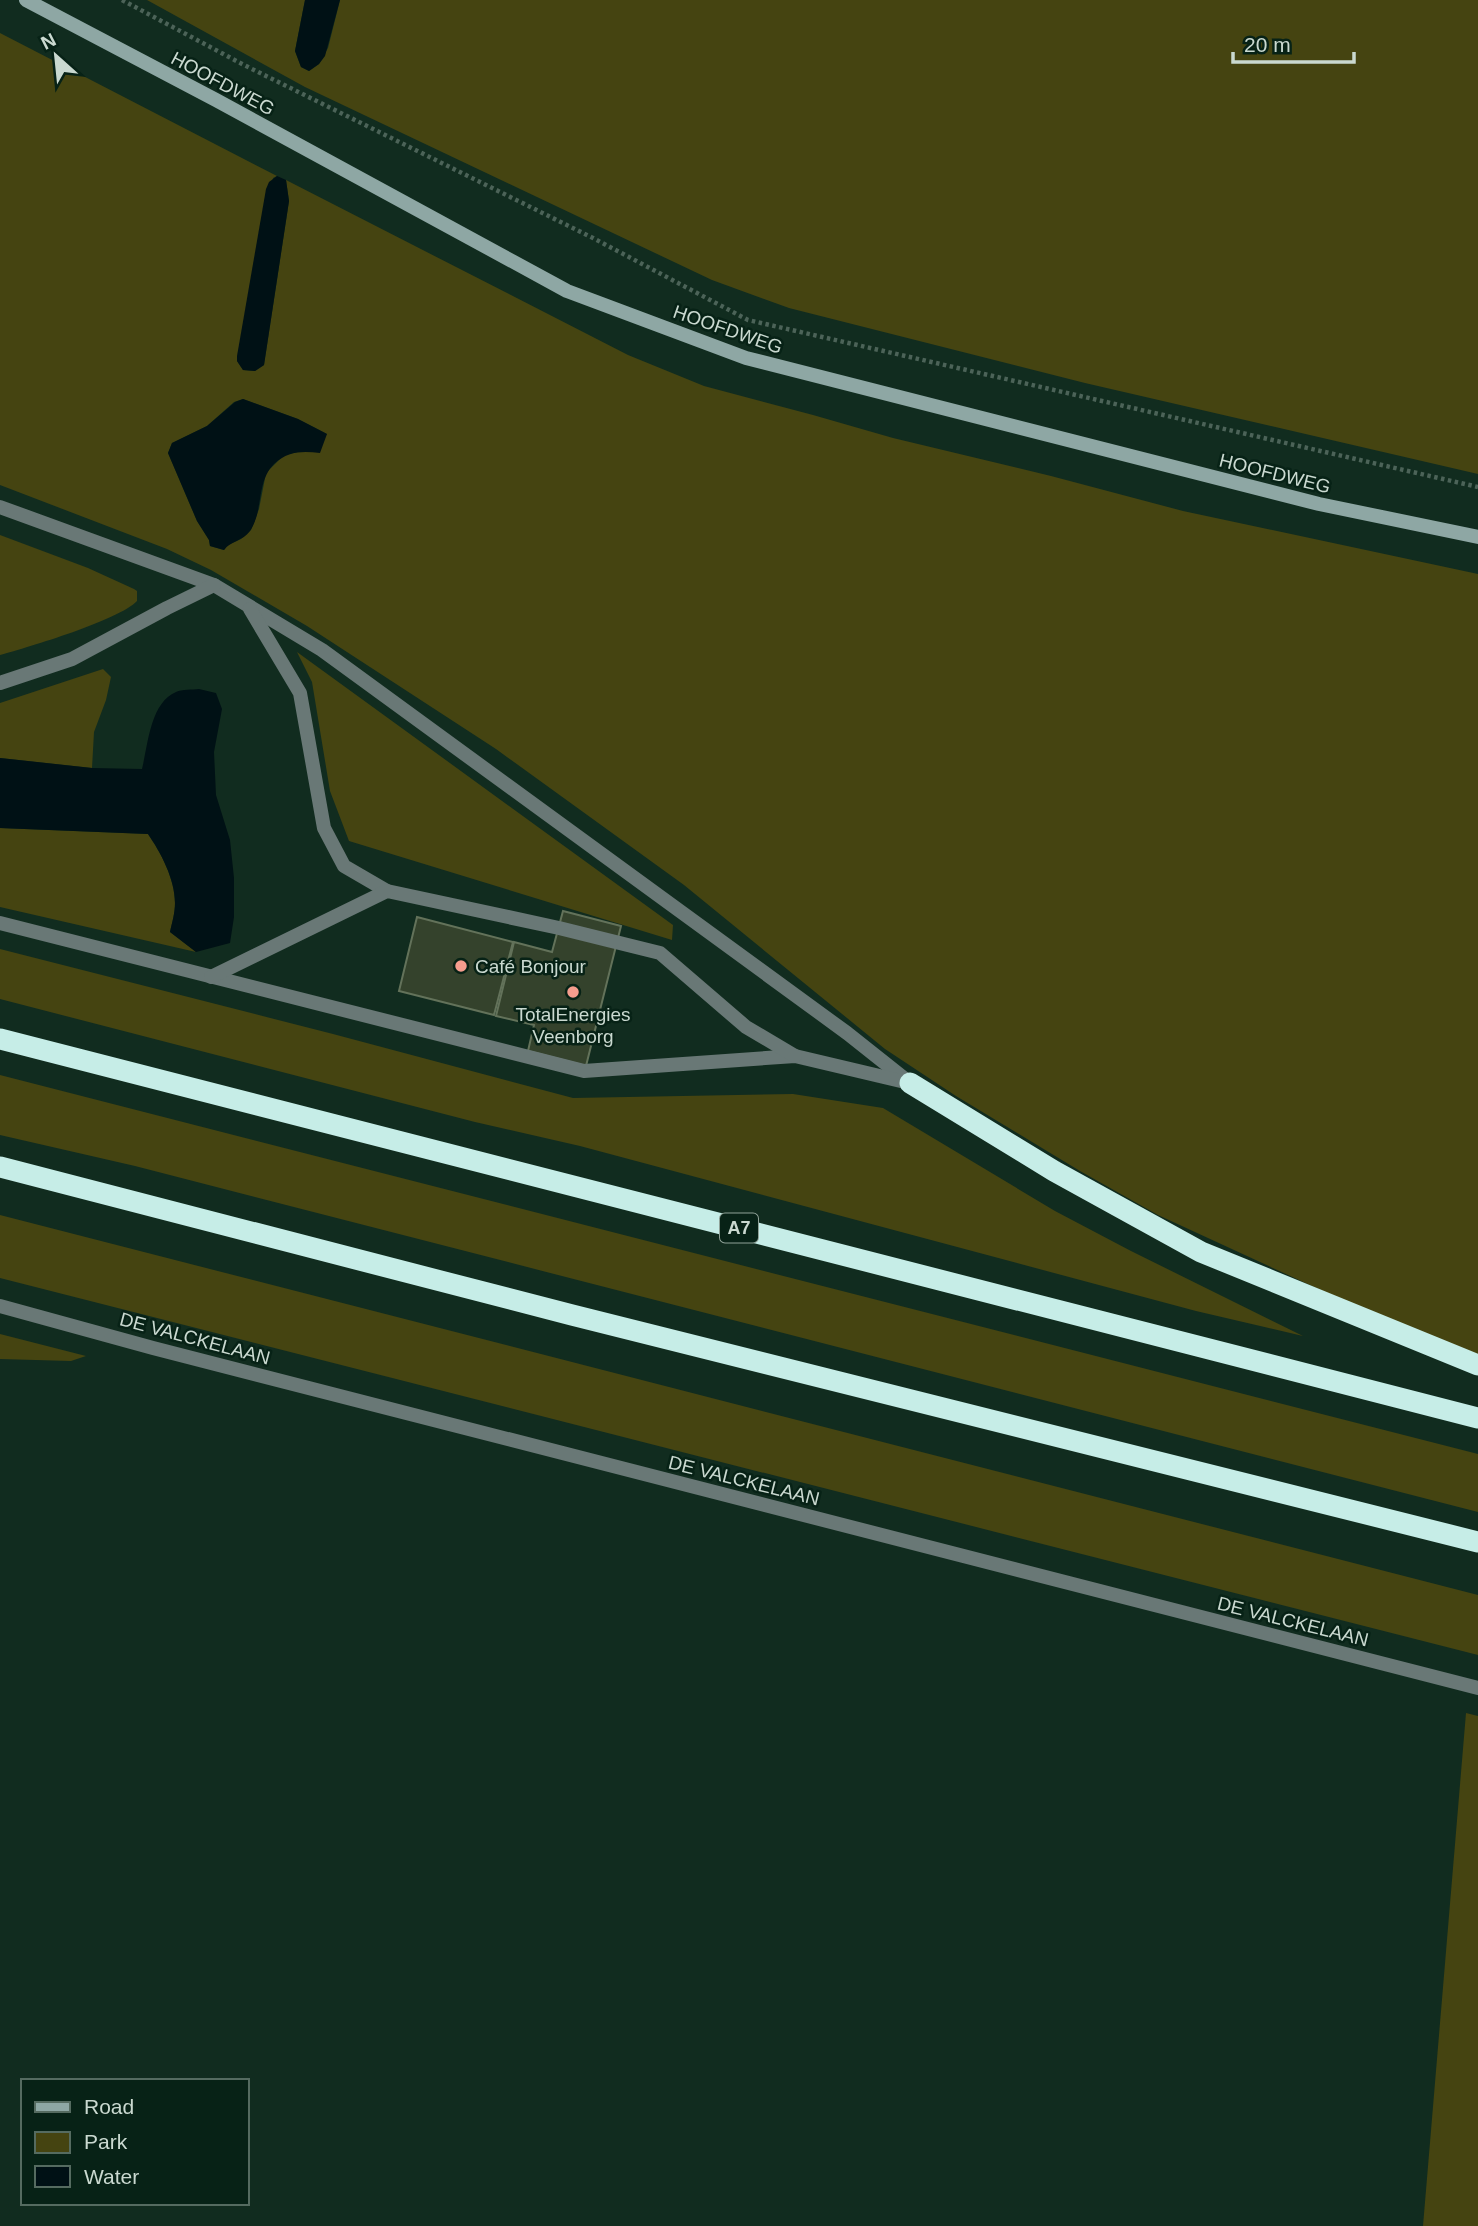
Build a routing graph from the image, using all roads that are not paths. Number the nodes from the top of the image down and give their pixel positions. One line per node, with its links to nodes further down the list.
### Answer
1 (26, 0): 3 (main road, HOOFDWEG)
2 (0, 507): 4 (street)
3 (1478, 537)
4 (214, 585): 5 (street); 6 (street)
5 (248, 606): 7 (street); 12 (street)
6 (0, 682)
7 (387, 891): 9 (street); 11 (street)
8 (0, 923): 9 (street)
9 (211, 976): 11 (street)
10 (0, 1039): 16 (highway, A7)
11 (795, 1056): 12 (street)
12 (910, 1083): 15 (highway)
13 (0, 1167): 17 (highway)
14 (0, 1306): 18 (street, DE VALCKELAAN)
15 (1478, 1365)
16 (1478, 1418)
17 (1478, 1542)
18 (1478, 1688)

